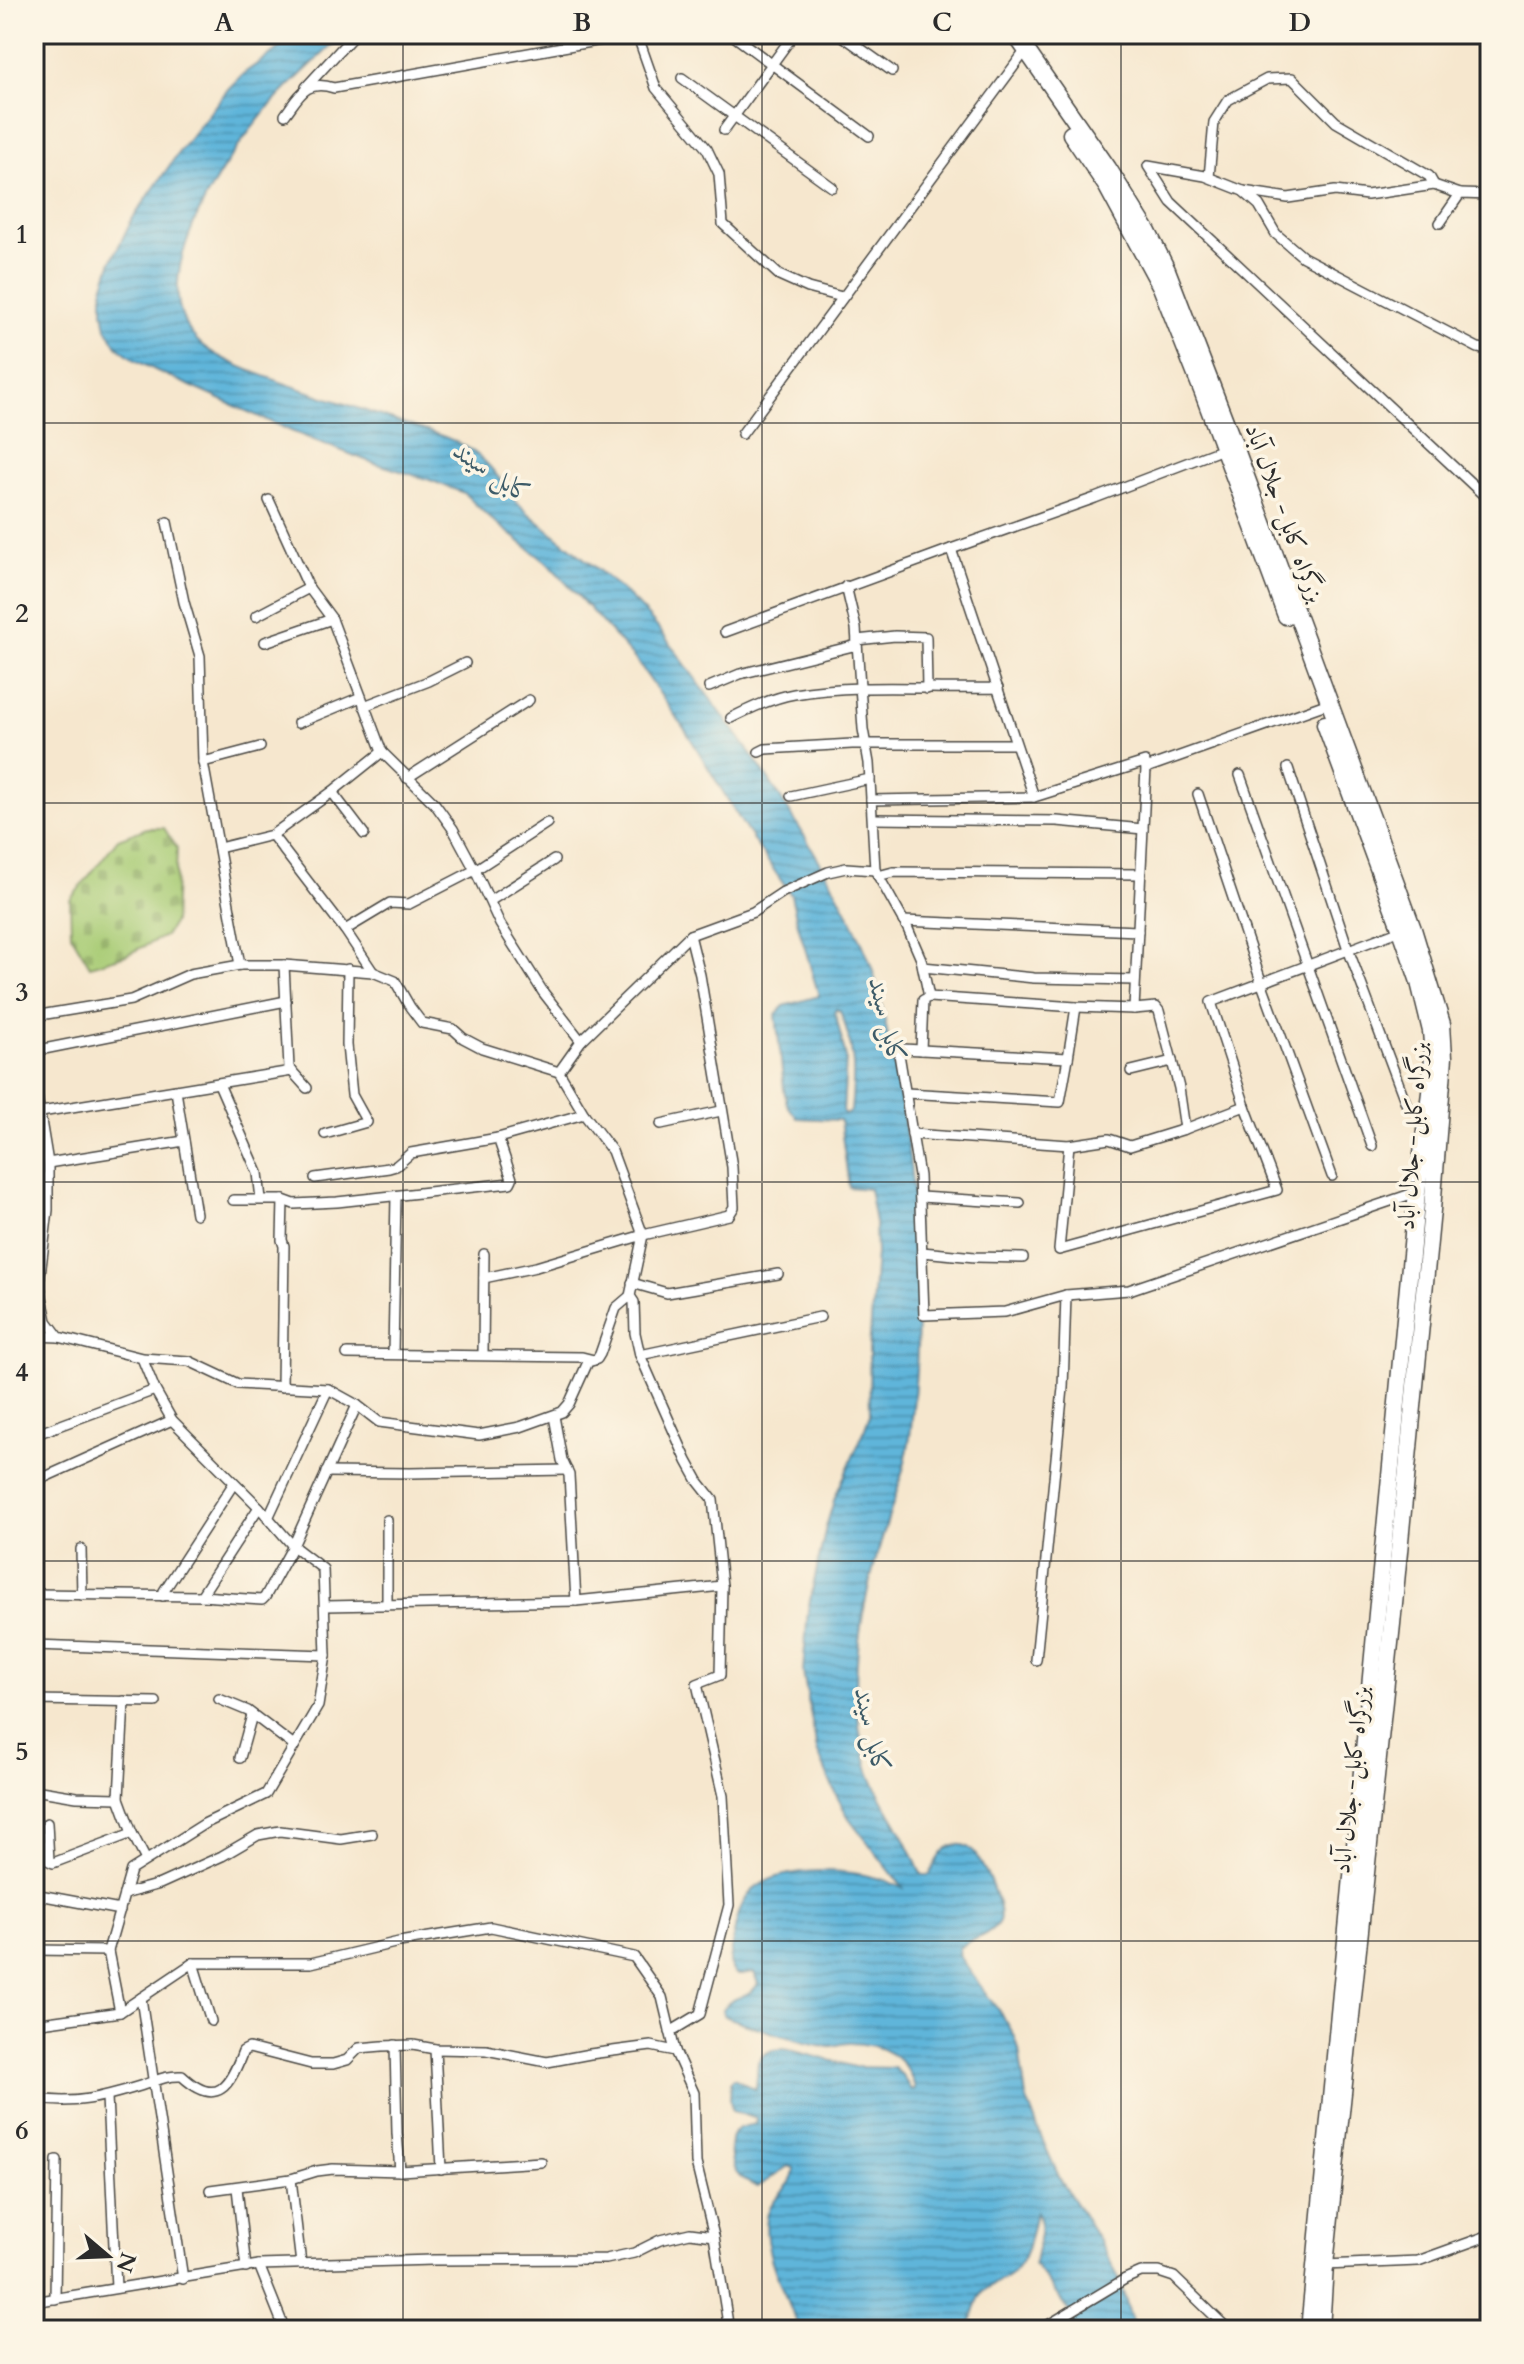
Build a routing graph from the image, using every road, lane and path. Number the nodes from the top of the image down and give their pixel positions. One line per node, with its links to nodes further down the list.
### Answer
1 (355, 34): 12 (street)
2 (636, 34): 12 (street); 24 (street)
3 (731, 34): 9 (street)
4 (794, 34): 9 (street)
5 (840, 34): 10 (street)
6 (1002, 34): 8 (highway, بزرگراه کابل- جلال آباد)
7 (1015, 34): 8 (highway, بزرگراه کابل- جلال آباد)
8 (1023, 54): 24 (street); 27 (highway, بزرگراه کابل- جلال آباد); 46 (highway, بزرگراه کابل- جلال آباد)
9 (772, 64): 14 (street); 16 (street)
10 (892, 71)
11 (682, 78): 14 (street)
12 (303, 90): 13 (street)
13 (285, 115)
14 (735, 116): 15 (street); 19 (street)
15 (724, 130)
16 (869, 136)
17 (1209, 177): 18 (street); 20 (street); 29 (street)
18 (1434, 185): 20 (street); 21 (street)
19 (832, 187)
20 (1243, 191): 25 (street)
21 (1460, 194): 22 (street); 23 (street)
22 (1490, 195)
23 (1440, 223)
24 (842, 297): 26 (street)
25 (1490, 350)
26 (742, 434)
27 (1223, 449): 31 (street); 46 (highway, بزرگراه کابل- جلال آباد)
28 (269, 500): 33 (street)
29 (1490, 501)
30 (167, 522): 54 (street)
31 (951, 549): 32 (street); 42 (street)
32 (846, 586): 36 (street); 38 (street)
33 (309, 588): 34 (street); 35 (street)
34 (256, 616)
35 (332, 619): 37 (street); 45 (street)
36 (725, 632)
37 (265, 642)
38 (857, 642): 40 (street); 41 (street); 43 (street)
39 (465, 663): 45 (street)
40 (709, 687)
41 (861, 688): 43 (street); 47 (street); 49 (street)
42 (998, 688): 43 (street); 50 (street)
43 (927, 689)
44 (529, 700): 58 (street)
45 (363, 702): 48 (street); 52 (street)
46 (1324, 706): 55 (street); 78 (highway, بزرگراه کابل- جلال آباد); 161 (highway, بزرگراه کابل- جلال آباد)
47 (731, 718)
48 (298, 723)
49 (866, 744): 50 (street); 53 (street); 59 (street)
50 (1015, 744): 63 (street)
51 (260, 747): 54 (street)
52 (382, 752): 58 (street); 60 (street)
53 (759, 752)
54 (203, 762): 70 (street)
55 (1146, 768): 63 (street); 67 (street)
56 (1288, 768): 81 (street)
57 (1240, 775): 84 (street)
58 (407, 778): 72 (street)
59 (870, 779): 62 (street); 64 (street)
60 (332, 792): 68 (street); 69 (street)
61 (1198, 794): 89 (street)
62 (791, 796)
63 (1034, 797): 64 (street)
64 (871, 800): 65 (street)
65 (873, 819): 67 (street); 73 (street)
66 (547, 823): 72 (street)
67 (1143, 829): 74 (street)
68 (364, 834)
69 (272, 835): 70 (street); 77 (street)
70 (219, 848): 82 (street)
71 (554, 860): 75 (street)
72 (475, 870): 75 (street); 77 (street)
73 (877, 873): 74 (street); 76 (street); 80 (street)
74 (1141, 874): 79 (street)
75 (490, 901): 95 (street)
76 (903, 921): 79 (street); 85 (street)
77 (345, 930): 87 (street)
78 (1401, 930): 81 (street); 126 (highway, بزرگراه کابل- جلال آباد)
79 (1138, 931): 88 (street)
80 (690, 935): 95 (street); 110 (street)
81 (1348, 949): 84 (street); 109 (street)
82 (240, 965): 83 (street); 94 (street)
83 (284, 965): 86 (street); 91 (street)
84 (1307, 966): 89 (street); 120 (street)
85 (923, 967): 88 (street); 90 (street)
86 (348, 969): 87 (street); 115 (street)
87 (373, 972): 102 (street)
88 (1135, 980): 93 (street)
89 (1262, 984): 108 (street); 122 (street)
90 (929, 997): 92 (street); 96 (street)
91 (286, 1001): 97 (street); 100 (street)
92 (1076, 1007): 93 (street); 98 (street)
93 (1134, 1009): 99 (street)
94 (34, 1016)
95 (581, 1041): 102 (street)
96 (921, 1050): 98 (street); 107 (street)
97 (34, 1051)
98 (1068, 1058): 107 (street)
99 (1172, 1061): 101 (street); 114 (street)
100 (292, 1071): 104 (street); 105 (street)
101 (1131, 1071)
102 (559, 1072): 112 (street)
103 (34, 1078): 111 (street)
104 (219, 1084): 106 (street); 129 (street)
105 (307, 1088)
106 (176, 1091): 111 (street); 118 (street)
107 (906, 1093): 116 (street)
108 (1245, 1106): 114 (street); 119 (street)
109 (1407, 1106)
110 (721, 1111): 113 (street); 134 (street)
111 (41, 1112): 121 (street)
112 (584, 1114): 117 (street); 134 (street)
113 (661, 1124)
114 (1185, 1129): 119 (street)
115 (325, 1134)
116 (912, 1134): 119 (street); 128 (street)
117 (498, 1138): 125 (street); 127 (street)
118 (184, 1141): 121 (street); 133 (street)
119 (1069, 1145)
120 (1372, 1146)
121 (48, 1163): 124 (street)
122 (1332, 1176)
123 (34, 1178): 124 (street)
124 (47, 1178): 140 (street)
125 (315, 1178)
126 (1417, 1192): 142 (street); 161 (highway, بزرگراه کابل- جلال آباد)
127 (396, 1196): 131 (street); 148 (street)
128 (920, 1197): 132 (street); 135 (street)
129 (261, 1199): 130 (street); 131 (street)
130 (233, 1200)
131 (283, 1200): 153 (street)
132 (1020, 1203)
133 (196, 1214)
134 (643, 1235): 139 (street); 141 (street)
135 (922, 1252): 137 (street); 142 (street)
136 (484, 1254): 139 (street)
137 (1023, 1258)
138 (778, 1274): 141 (street)
139 (484, 1278): 149 (street)
140 (36, 1282): 146 (street)
141 (632, 1283): 143 (street)
142 (1066, 1295): 180 (street)
143 (630, 1296): 150 (street); 152 (street)
144 (820, 1317): 150 (street)
145 (34, 1336): 146 (street)
146 (59, 1337): 151 (street)
147 (347, 1354): 148 (street)
148 (393, 1354): 149 (street)
149 (483, 1355): 152 (street)
150 (640, 1355): 170 (street)
151 (142, 1358): 153 (street); 155 (street)
152 (594, 1360): 157 (street)
153 (282, 1387): 154 (street)
154 (328, 1389): 156 (street); 166 (street)
155 (155, 1390): 158 (street); 159 (street)
156 (357, 1405): 157 (street); 162 (street)
157 (554, 1416): 160 (street)
158 (172, 1420): 163 (street); 164 (street)
159 (34, 1435)
160 (567, 1470): 162 (street); 175 (street)
161 (1399, 1470): 223 (highway, بزرگراه کابل- جلال آباد)
162 (326, 1472): 168 (street)
163 (34, 1482)
164 (234, 1483): 165 (street); 173 (street)
165 (259, 1507): 166 (street); 174 (street)
166 (268, 1518): 168 (street)
167 (387, 1520): 176 (street)
168 (293, 1546): 174 (street); 177 (street)
169 (81, 1549): 172 (street)
170 (722, 1586): 175 (street); 204 (street)
171 (34, 1594): 172 (street)
172 (82, 1595): 173 (street)
173 (163, 1596): 174 (street)
174 (201, 1596)
175 (576, 1601): 176 (street)
176 (387, 1605): 177 (street)
177 (326, 1606): 179 (street)
178 (34, 1645): 179 (street)
179 (326, 1655): 186 (street)
180 (1036, 1660)
181 (219, 1699): 185 (street)
182 (34, 1700): 183 (street)
183 (124, 1701): 184 (street); 189 (street)
184 (156, 1702)
185 (252, 1715): 186 (street); 187 (street)
186 (294, 1746): 193 (street)
187 (240, 1758)
188 (34, 1790): 189 (street)
189 (119, 1798): 191 (street)
190 (47, 1823): 191 (street)
191 (132, 1833): 193 (street)
192 (372, 1834): 195 (street)
193 (146, 1860): 195 (street)
194 (34, 1894): 196 (street)
195 (124, 1894): 196 (street)
196 (120, 1910): 198 (street)
197 (34, 1950): 198 (street)
198 (108, 1951): 201 (street)
199 (193, 1963): 200 (street); 202 (street); 204 (street)
200 (141, 1998): 201 (street); 208 (street)
201 (120, 2012): 203 (street)
202 (211, 2021)
203 (34, 2024)
204 (670, 2032): 207 (street)
205 (395, 2045): 206 (street); 208 (street); 214 (street)
206 (435, 2049): 207 (street); 213 (street)
207 (675, 2051): 219 (street)
208 (154, 2082): 209 (street); 224 (street)
209 (107, 2097): 210 (street); 225 (street)
210 (34, 2098)
211 (57, 2160): 226 (street)
212 (541, 2162): 213 (street)
213 (441, 2169): 214 (street)
214 (400, 2171): 215 (street)
215 (291, 2179): 216 (street); 220 (street)
216 (237, 2188): 217 (street); 222 (street)
217 (210, 2190)
218 (1490, 2235): 223 (street)
219 (714, 2236): 220 (street); 229 (street)
220 (301, 2264): 221 (street)
221 (259, 2265): 222 (street); 228 (street)
222 (246, 2268): 224 (street)
223 (1320, 2276): 232 (highway, بزرگراه کابل- جلال آباد); 233 (highway, بزرگراه کابل- جلال آباد)
224 (183, 2279): 225 (street)
225 (116, 2288): 226 (street)
226 (55, 2299): 227 (street)
227 (34, 2302)
228 (285, 2330)
229 (729, 2330)
230 (1040, 2330): 231 (street)
231 (1229, 2330)
232 (1309, 2330)
233 (1321, 2330)

